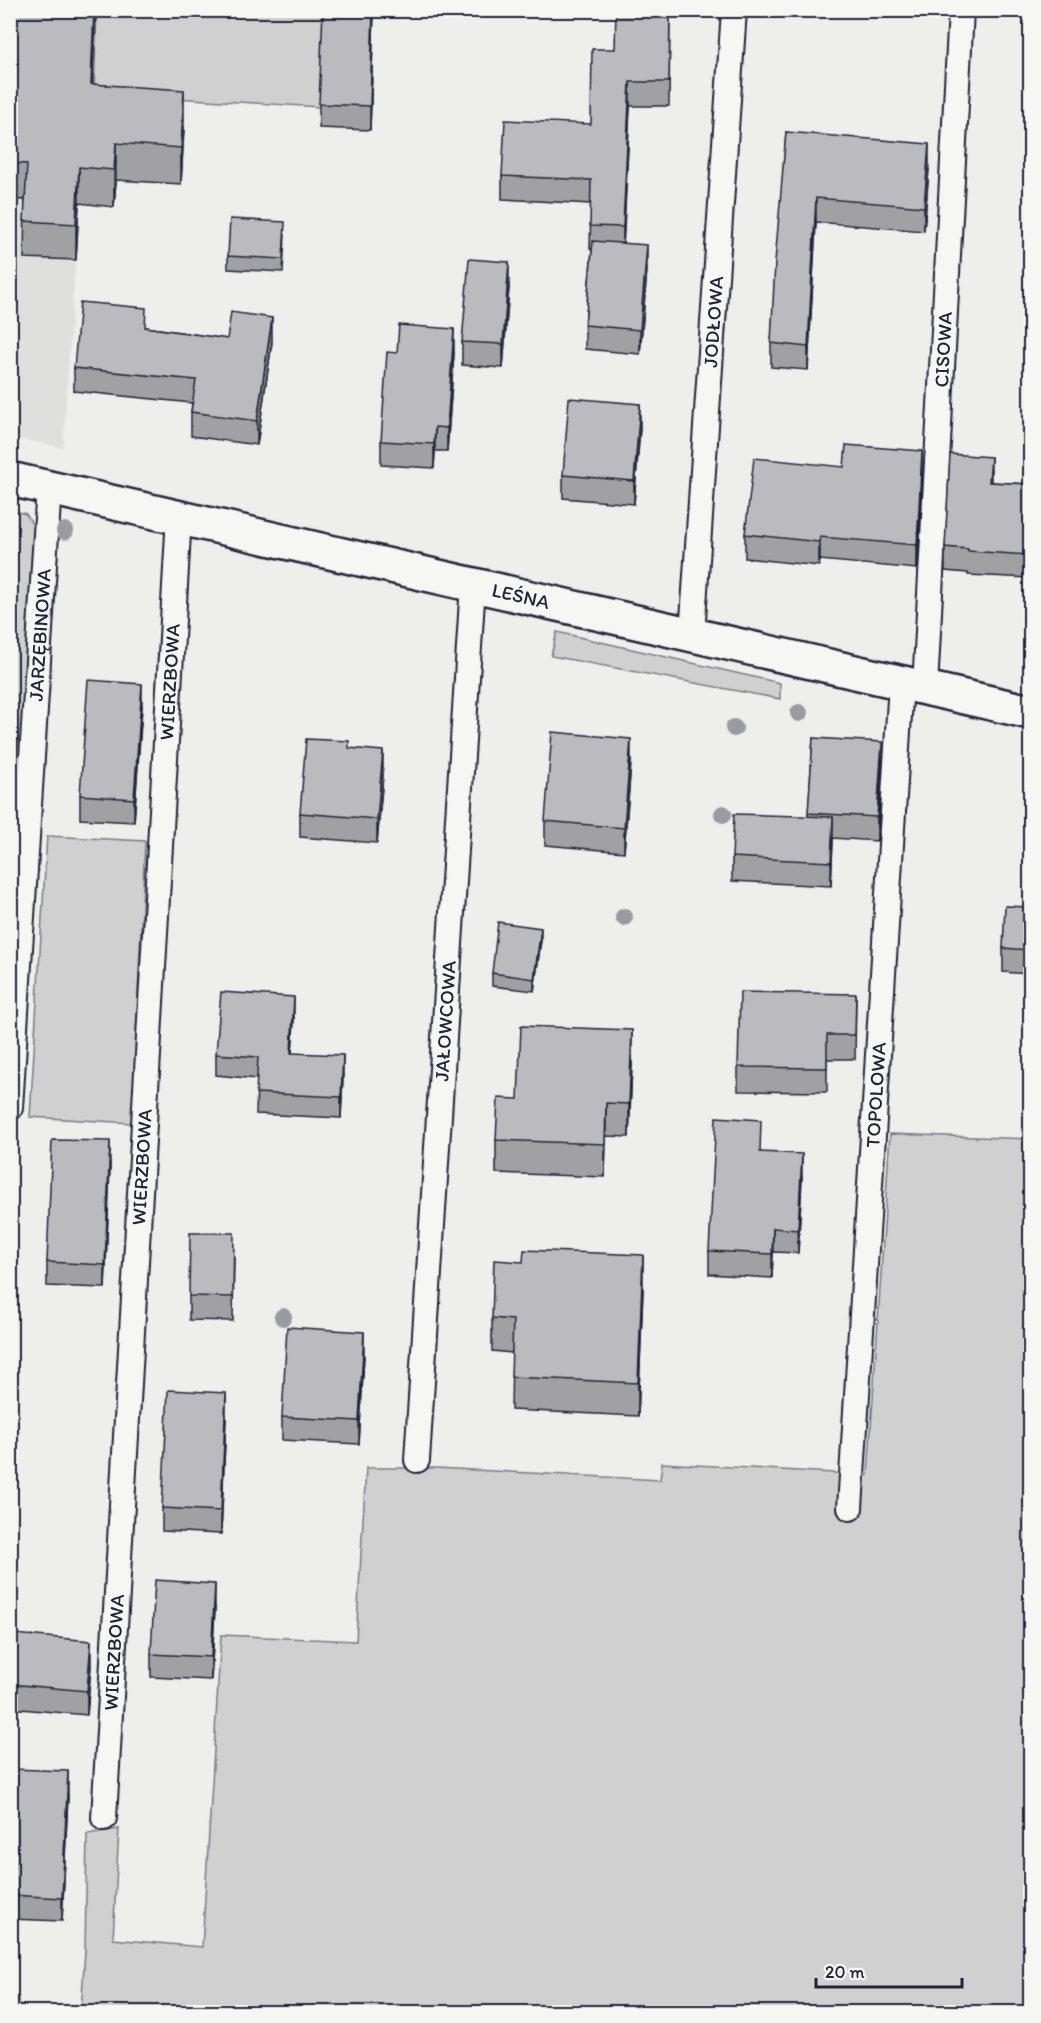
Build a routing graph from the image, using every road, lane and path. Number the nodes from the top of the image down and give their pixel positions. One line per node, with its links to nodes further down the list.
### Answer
1 (734, 10): 7 (lane, JODŁOWA)
2 (961, 10): 8 (lane, CISOWA)
3 (10, 478): 4 (street, LEŚNA)
4 (49, 486): 5 (street, LEŚNA); 10 (lane, JARZĘBINOWA)
5 (179, 516): 6 (street, LEŚNA); 13 (lane, WIERZBOWA)
6 (473, 584): 7 (street, LEŚNA); 11 (lane, JAŁOWCOWA)
7 (692, 635): 8 (street, LEŚNA)
8 (913, 685): 9 (street, LEŚNA); 12 (lane, TOPOLOWA)
9 (1030, 712)
10 (10, 1108)
11 (417, 1460)
12 (850, 1508)
13 (104, 1818)

